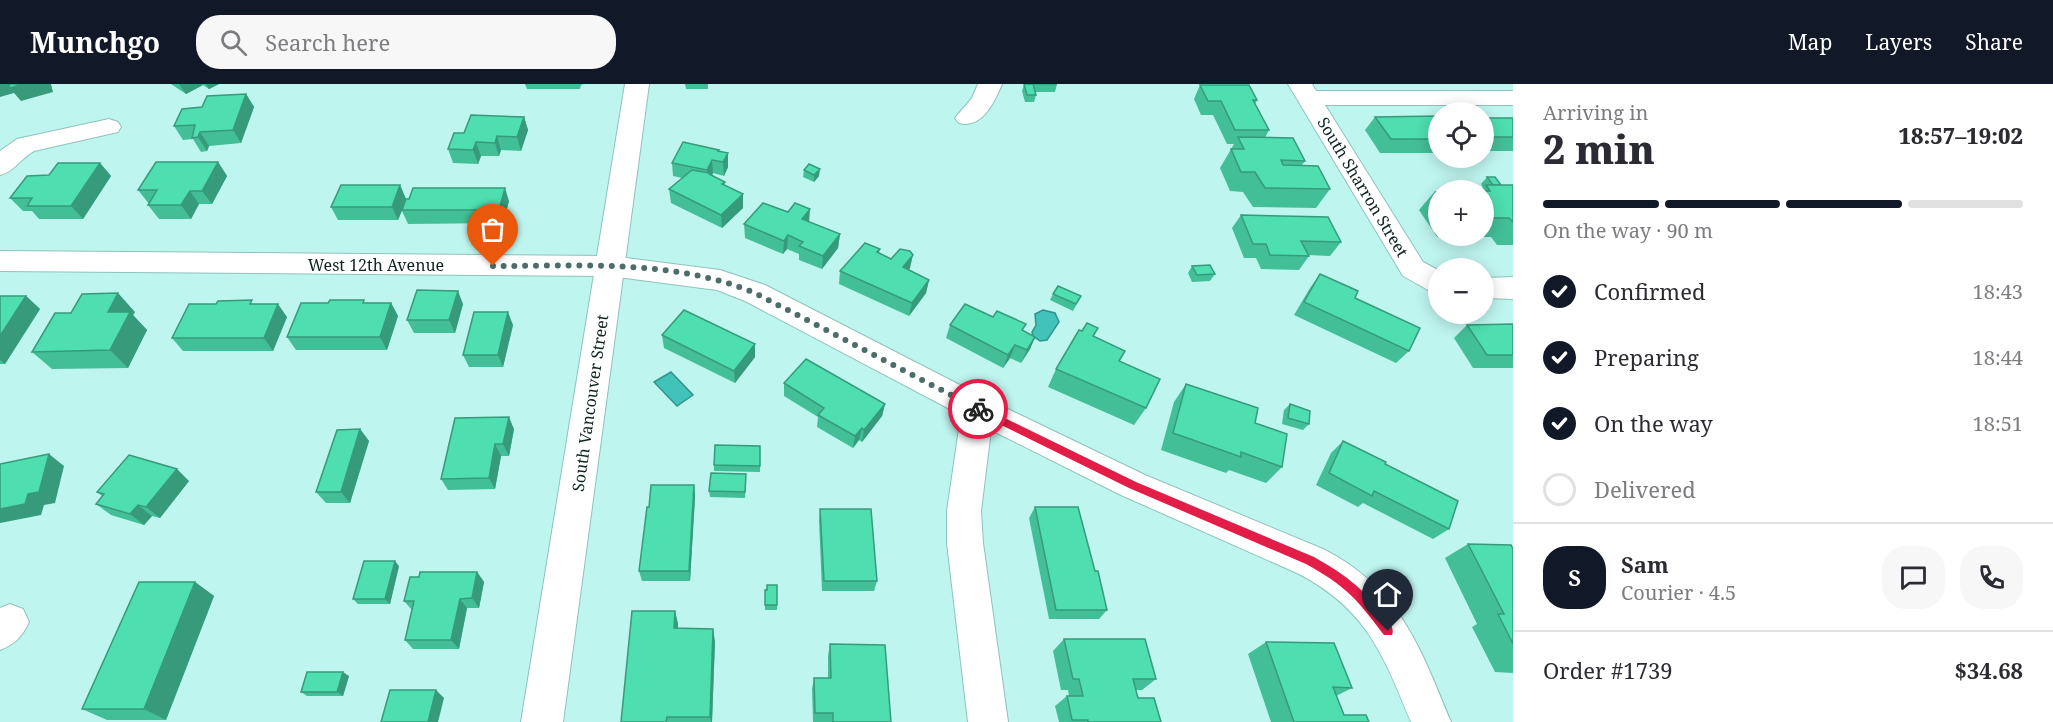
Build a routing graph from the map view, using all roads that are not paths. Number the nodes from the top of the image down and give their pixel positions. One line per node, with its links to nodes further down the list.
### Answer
1 (637, 84): 9 (street, South Vancouver Street)
2 (990, 84): 5 (street)
3 (1305, 91): 4 (street); 10 (street, South Sharron Street)
4 (1513, 98)
5 (967, 118)
6 (109, 127): 7 (street)
7 (0, 167)
8 (0, 261): 9 (street, West 12th Avenue)
9 (610, 266): 13 (street, West 12th Avenue); 14 (street, South Vancouver Street)
10 (1428, 278)
11 (1494, 288): 12 (street)
12 (1513, 288)
13 (978, 409): 15 (street); 16 (street, West 12th Avenue)
14 (542, 722)
15 (988, 722)
16 (1431, 722)

